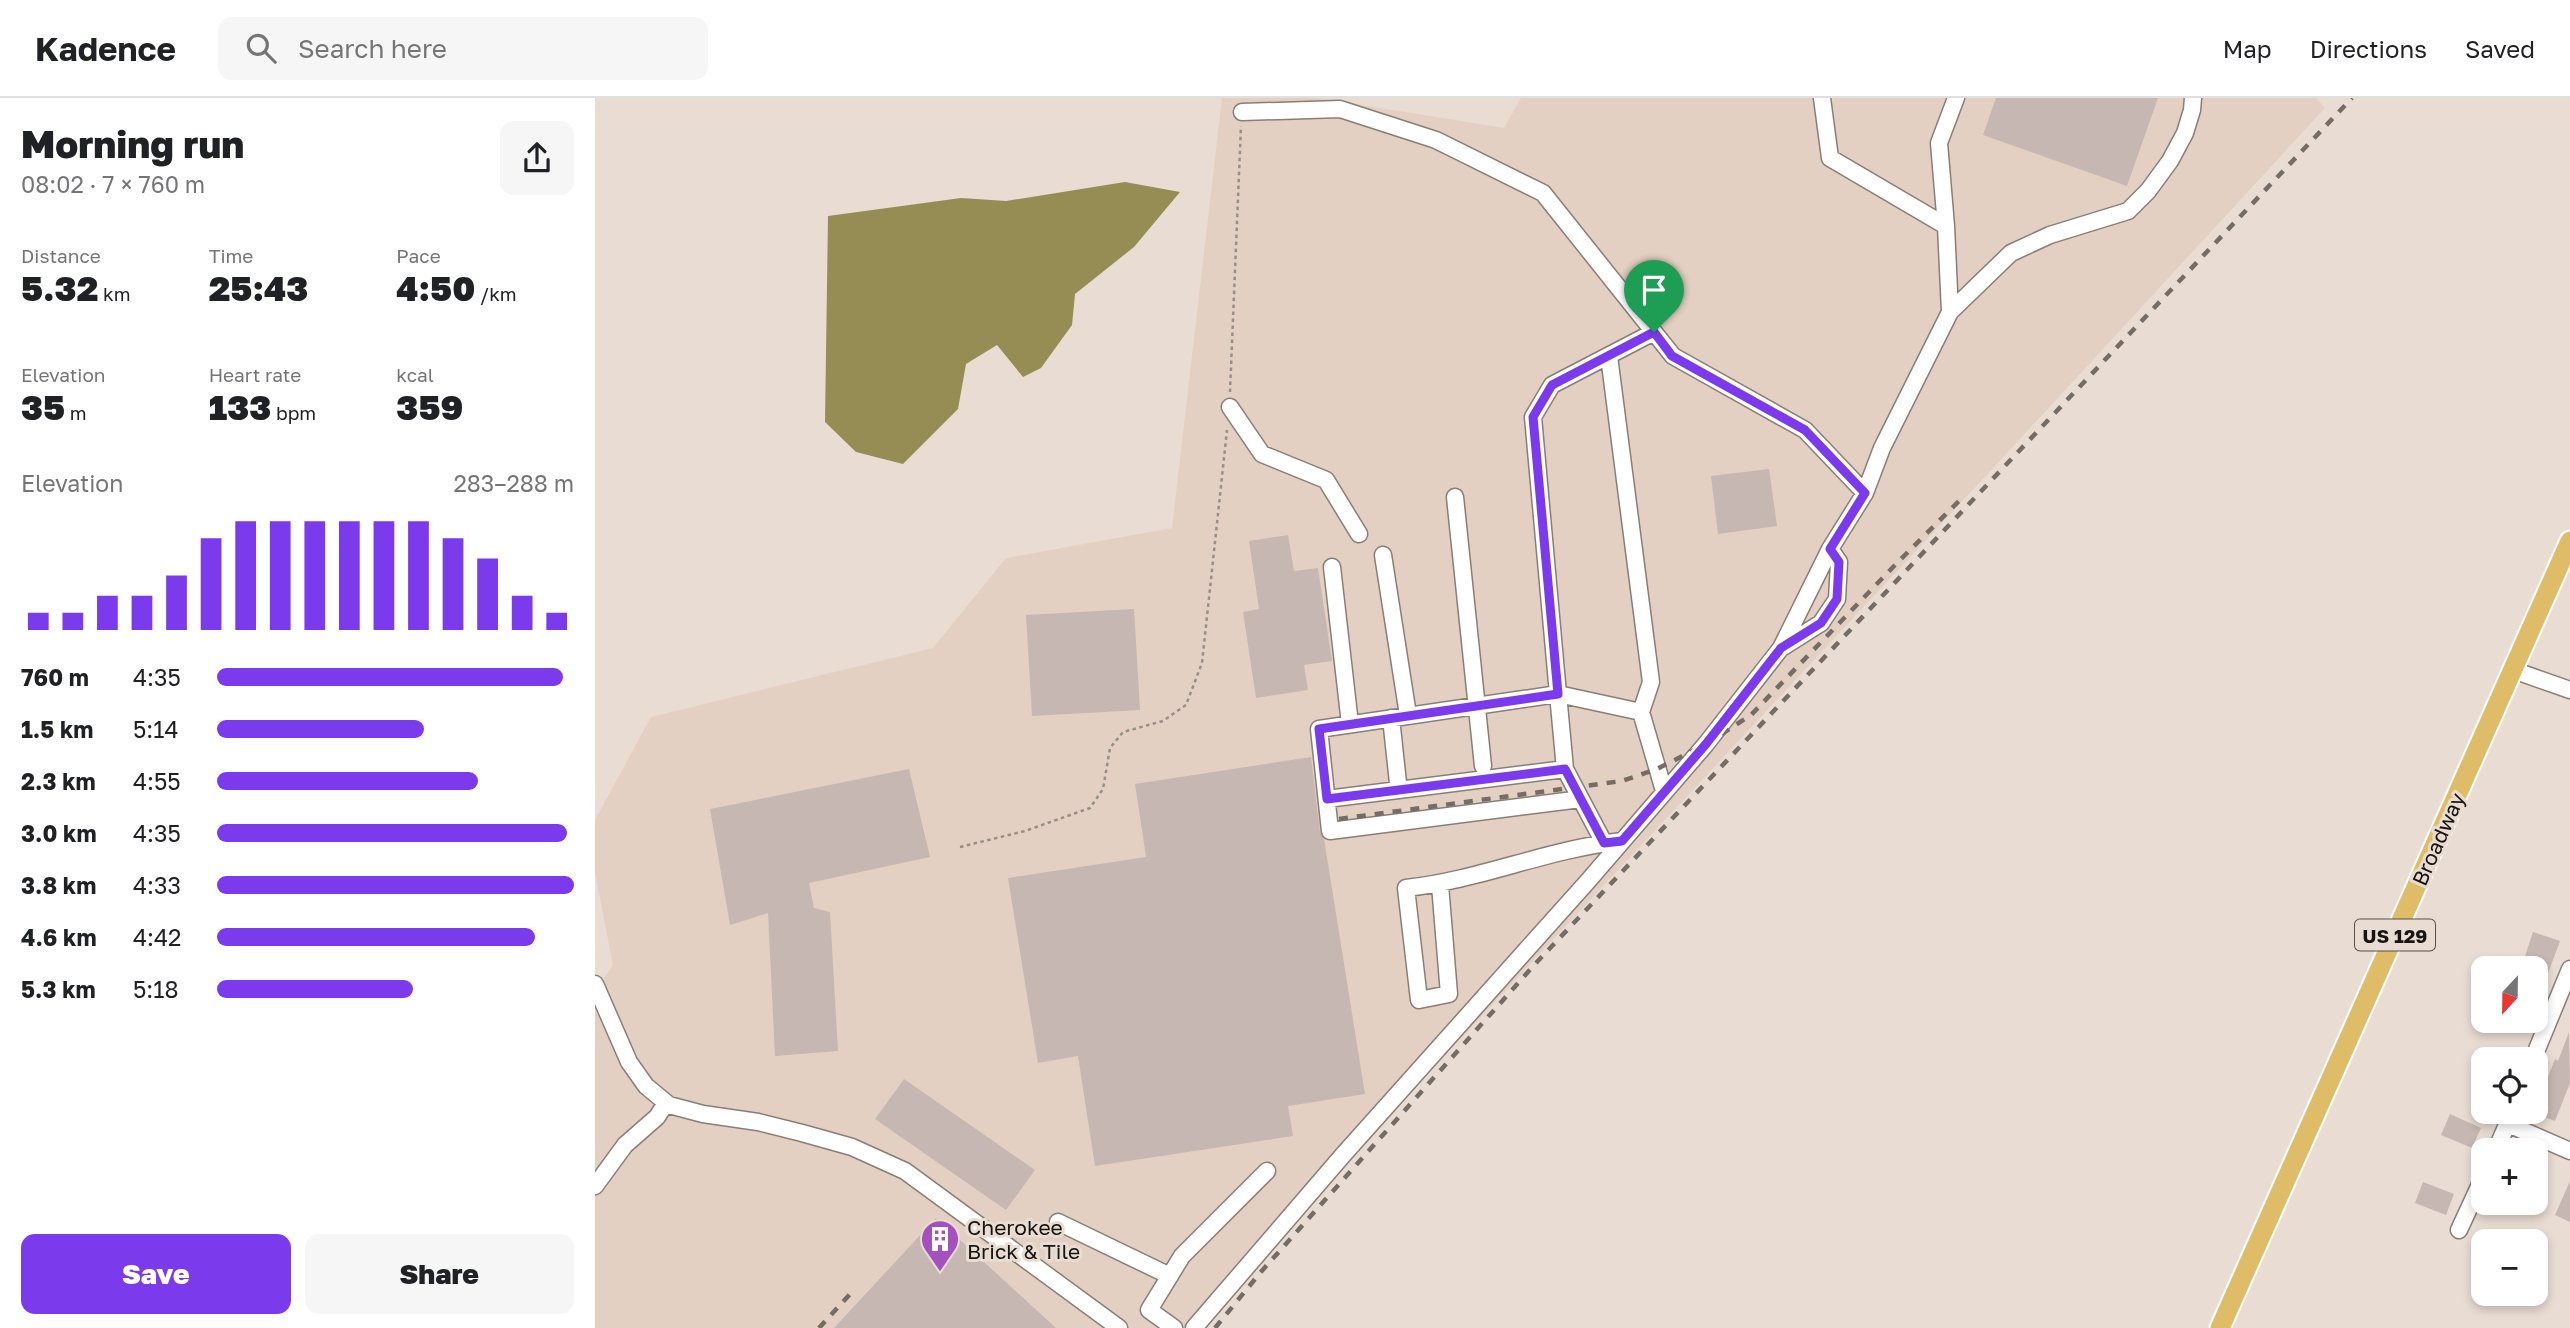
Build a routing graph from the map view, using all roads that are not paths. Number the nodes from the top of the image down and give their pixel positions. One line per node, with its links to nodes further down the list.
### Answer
1 (1822, 98): 5 (street)
2 (1956, 98): 5 (street)
3 (2193, 98): 6 (street)
4 (1242, 112): 7 (street)
5 (1947, 226): 6 (street)
6 (1950, 312): 10 (street)
7 (1654, 332): 8 (street); 10 (street)
8 (1609, 356): 20 (street); 22 (street)
9 (1230, 407): 12 (street)
10 (1865, 493): 14 (street)
11 (1455, 497): 21 (street)
12 (1359, 534)
13 (2570, 541): 18 (main road, Broadway / US 129)
14 (1830, 549): 17 (street); 17 (street)
15 (1383, 555): 23 (street)
16 (1332, 567): 25 (street)
17 (1781, 648): 29 (street)
18 (2514, 670): 19 (street); 50 (main road, Broadway / US 129)
19 (2570, 690)
20 (1558, 694): 21 (street); 22 (street); 27 (street)
21 (1476, 706): 23 (street); 26 (street)
22 (1641, 712): 29 (street)
23 (1408, 715): 24 (street)
24 (1391, 718): 25 (street); 28 (street)
25 (1350, 724): 30 (street)
26 (1483, 766)
27 (1565, 769): 30 (street); 31 (street)
28 (1398, 783)
29 (1664, 791): 32 (street)
30 (1327, 799): 31 (street)
31 (1581, 799): 33 (street)
32 (1622, 841): 33 (street); 49 (street)
33 (1604, 843): 34 (street)
34 (1440, 884): 34 (street)
35 (2570, 969): 37 (street)
36 (595, 984): 38 (street)
37 (2538, 1047)
38 (666, 1103): 42 (street); 47 (street)
39 (2522, 1124): 40 (street)
40 (2570, 1151)
41 (1267, 1171): 46 (street)
42 (595, 1186)
43 (2471, 1204): 45 (street)
44 (1058, 1222): 46 (street)
45 (2459, 1230)
46 (1170, 1276): 48 (street)
47 (1119, 1328)
48 (1172, 1328)
49 (1194, 1328)
50 (2220, 1328)

